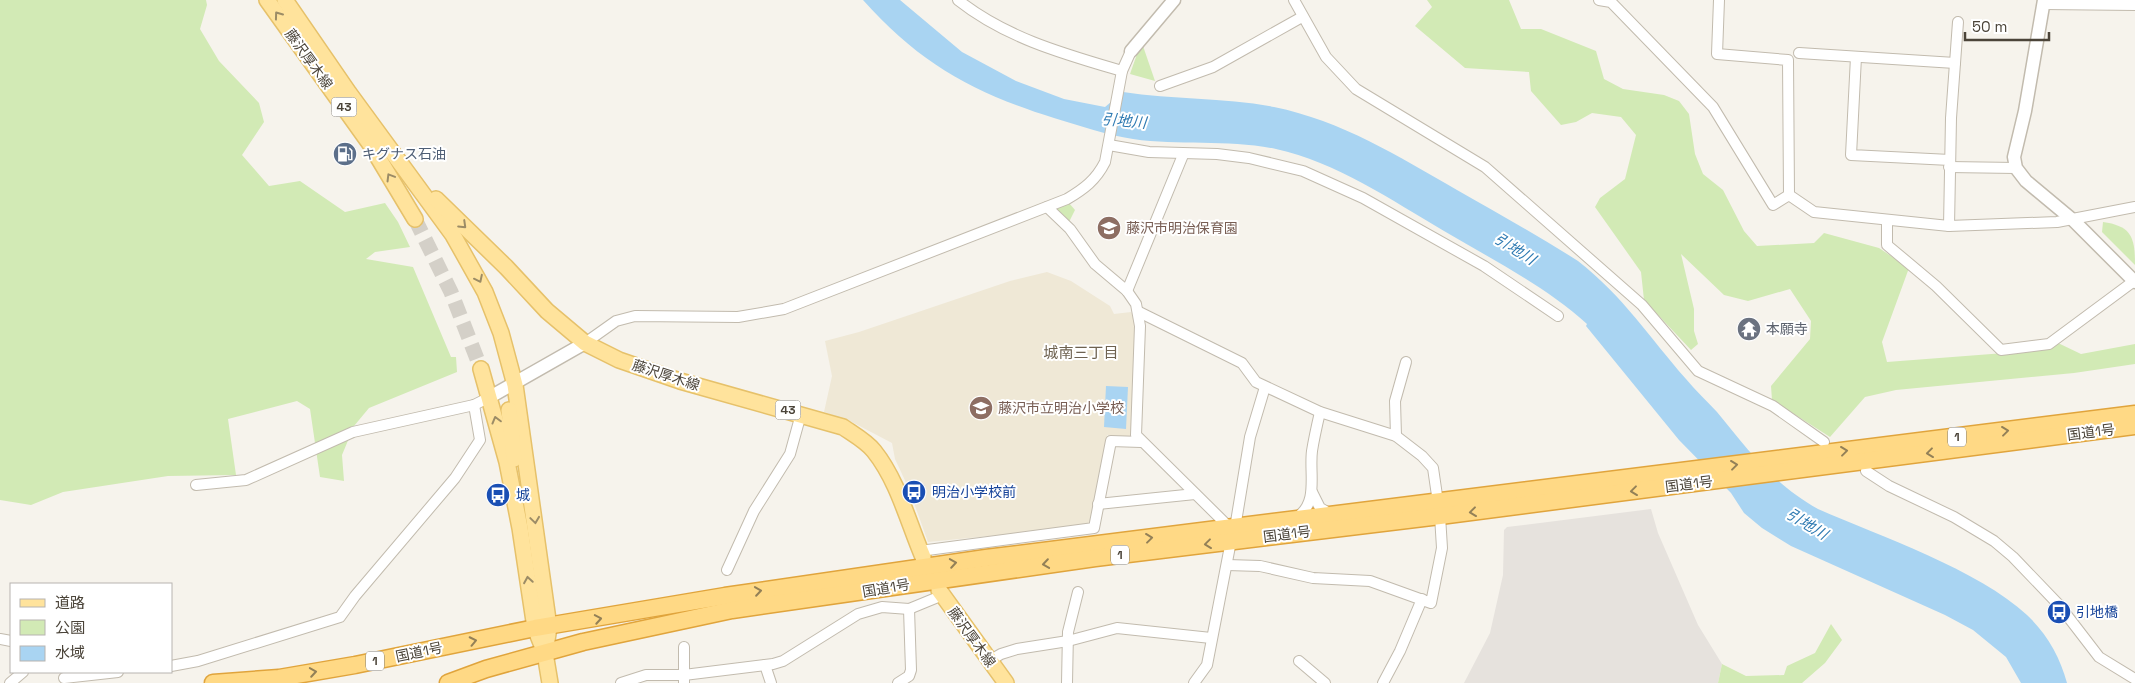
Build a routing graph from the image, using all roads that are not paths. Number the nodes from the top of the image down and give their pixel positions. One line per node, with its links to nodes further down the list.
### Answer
1 (267, 0): 26 (main road, 藤沢厚木線 / 43, one-way to 1)
2 (285, 0): 21 (main road, 藤沢厚木線 / 43)
3 (958, 0): 16 (street)
4 (1174, 0): 12 (street)
5 (1294, 0): 10 (street)
6 (1599, 0): 23 (street)
7 (1719, 0): 23 (street)
8 (2044, 2): 9 (street); 22 (street)
9 (2135, 2)
10 (1302, 17): 17 (street); 47 (street)
11 (1958, 22): 15 (street)
12 (1131, 51): 16 (street)
13 (1799, 53): 14 (street)
14 (1856, 57): 15 (street); 20 (street)
15 (1955, 63): 20 (street)
16 (1122, 71): 18 (street)
17 (1160, 86)
18 (1109, 145): 19 (street); 24 (street)
19 (1183, 155): 31 (street); 33 (street)
20 (1950, 163): 22 (street); 29 (street)
21 (403, 167): 34 (main road, 藤沢厚木線 / 43, one-way to 34); 37 (main road, 藤沢厚木線 / 43, one-way to 37)
22 (2016, 168): 28 (street)
23 (1789, 195): 27 (street)
24 (1046, 207): 31 (street); 34 (street)
25 (2135, 207): 28 (street)
26 (415, 219)
27 (1887, 221): 29 (street); 30 (street)
28 (2074, 221): 29 (street); 30 (street)
29 (1949, 226)
30 (2135, 282)
31 (1127, 291): 32 (street)
32 (1139, 312): 38 (street); 46 (street)
33 (1558, 316)
34 (585, 343): 37 (street); 42 (main road, 藤沢厚木線 / 43)
35 (1406, 362): 45 (street)
36 (482, 370): 39 (main road, 藤沢厚木線 / 43)
37 (515, 385): 39 (street); 57 (main road); 66 (main road, 藤沢厚木線 / 43, one-way to 66)
38 (1265, 386): 41 (street); 58 (street)
39 (490, 398): 40 (street); 57 (main road, 藤沢厚木線 / 43, one-way to 39)
40 (474, 405): 50 (street); 74 (street)
41 (1320, 412): 45 (street); 51 (street)
42 (802, 414): 59 (main road, 藤沢厚木線 / 43); 61 (street)
43 (2135, 414): 48 (highway, 国道1号 / 1, one-way to 43)
44 (2135, 426): 48 (highway, 国道1号 / 1, one-way to 48)
45 (1396, 436): 54 (street)
46 (1140, 442): 52 (street); 53 (street)
47 (1824, 442)
48 (1783, 465): 54 (highway, 国道1号 / 1)
49 (1866, 471): 79 (street)
50 (196, 484)
51 (1312, 492): 55 (street); 56 (street)
52 (1195, 494): 53 (street); 58 (street)
53 (1098, 504): 59 (street)
54 (1440, 510): 55 (highway, 国道1号 / 1); 58 (highway, 国道1号 / 1); 64 (street)
55 (1334, 516): 56 (highway, 国道1号 / 1)
56 (1288, 521): 58 (highway, 国道1号 / 1)
57 (520, 528): 66 (main road, 藤沢厚木線 / 43, one-way to 57)
58 (1232, 532): 60 (street); 66 (highway, 国道1号 / 1, one-way to 58); 70 (highway, 国道1号 / 1, one-way to 70)
59 (921, 554)
60 (1227, 565): 64 (street); 67 (street)
61 (727, 570)
62 (1078, 592): 68 (street)
63 (941, 593): 65 (street); 71 (main road, 藤沢厚木線)
64 (1422, 600): 91 (street)
65 (909, 609): 73 (street); 86 (street)
66 (542, 627): 70 (main road, 藤沢厚木線 / 43); 81 (highway, 国道1号 / 1, one-way to 66)
67 (1211, 638): 68 (street); 89 (street)
68 (1068, 641): 71 (street); 88 (street)
69 (684, 647): 78 (street)
70 (545, 652): 82 (highway, 国道1号 / 1); 83 (main road, 藤沢厚木線 / 43)
71 (989, 661): 87 (main road, 藤沢厚木線)
72 (1299, 661): 90 (street)
73 (765, 665): 78 (street); 85 (street)
74 (172, 666)
75 (22, 673): 80 (street)
76 (109, 673): 77 (street)
77 (64, 678)
78 (684, 679): 84 (street)
79 (2135, 679)
80 (10, 683)
81 (213, 683)
82 (448, 683)
83 (550, 683)
84 (621, 683)
85 (771, 683)
86 (898, 683)
87 (1006, 683)
88 (1067, 683)
89 (1194, 683)
90 (1325, 683)
91 (1384, 683)

